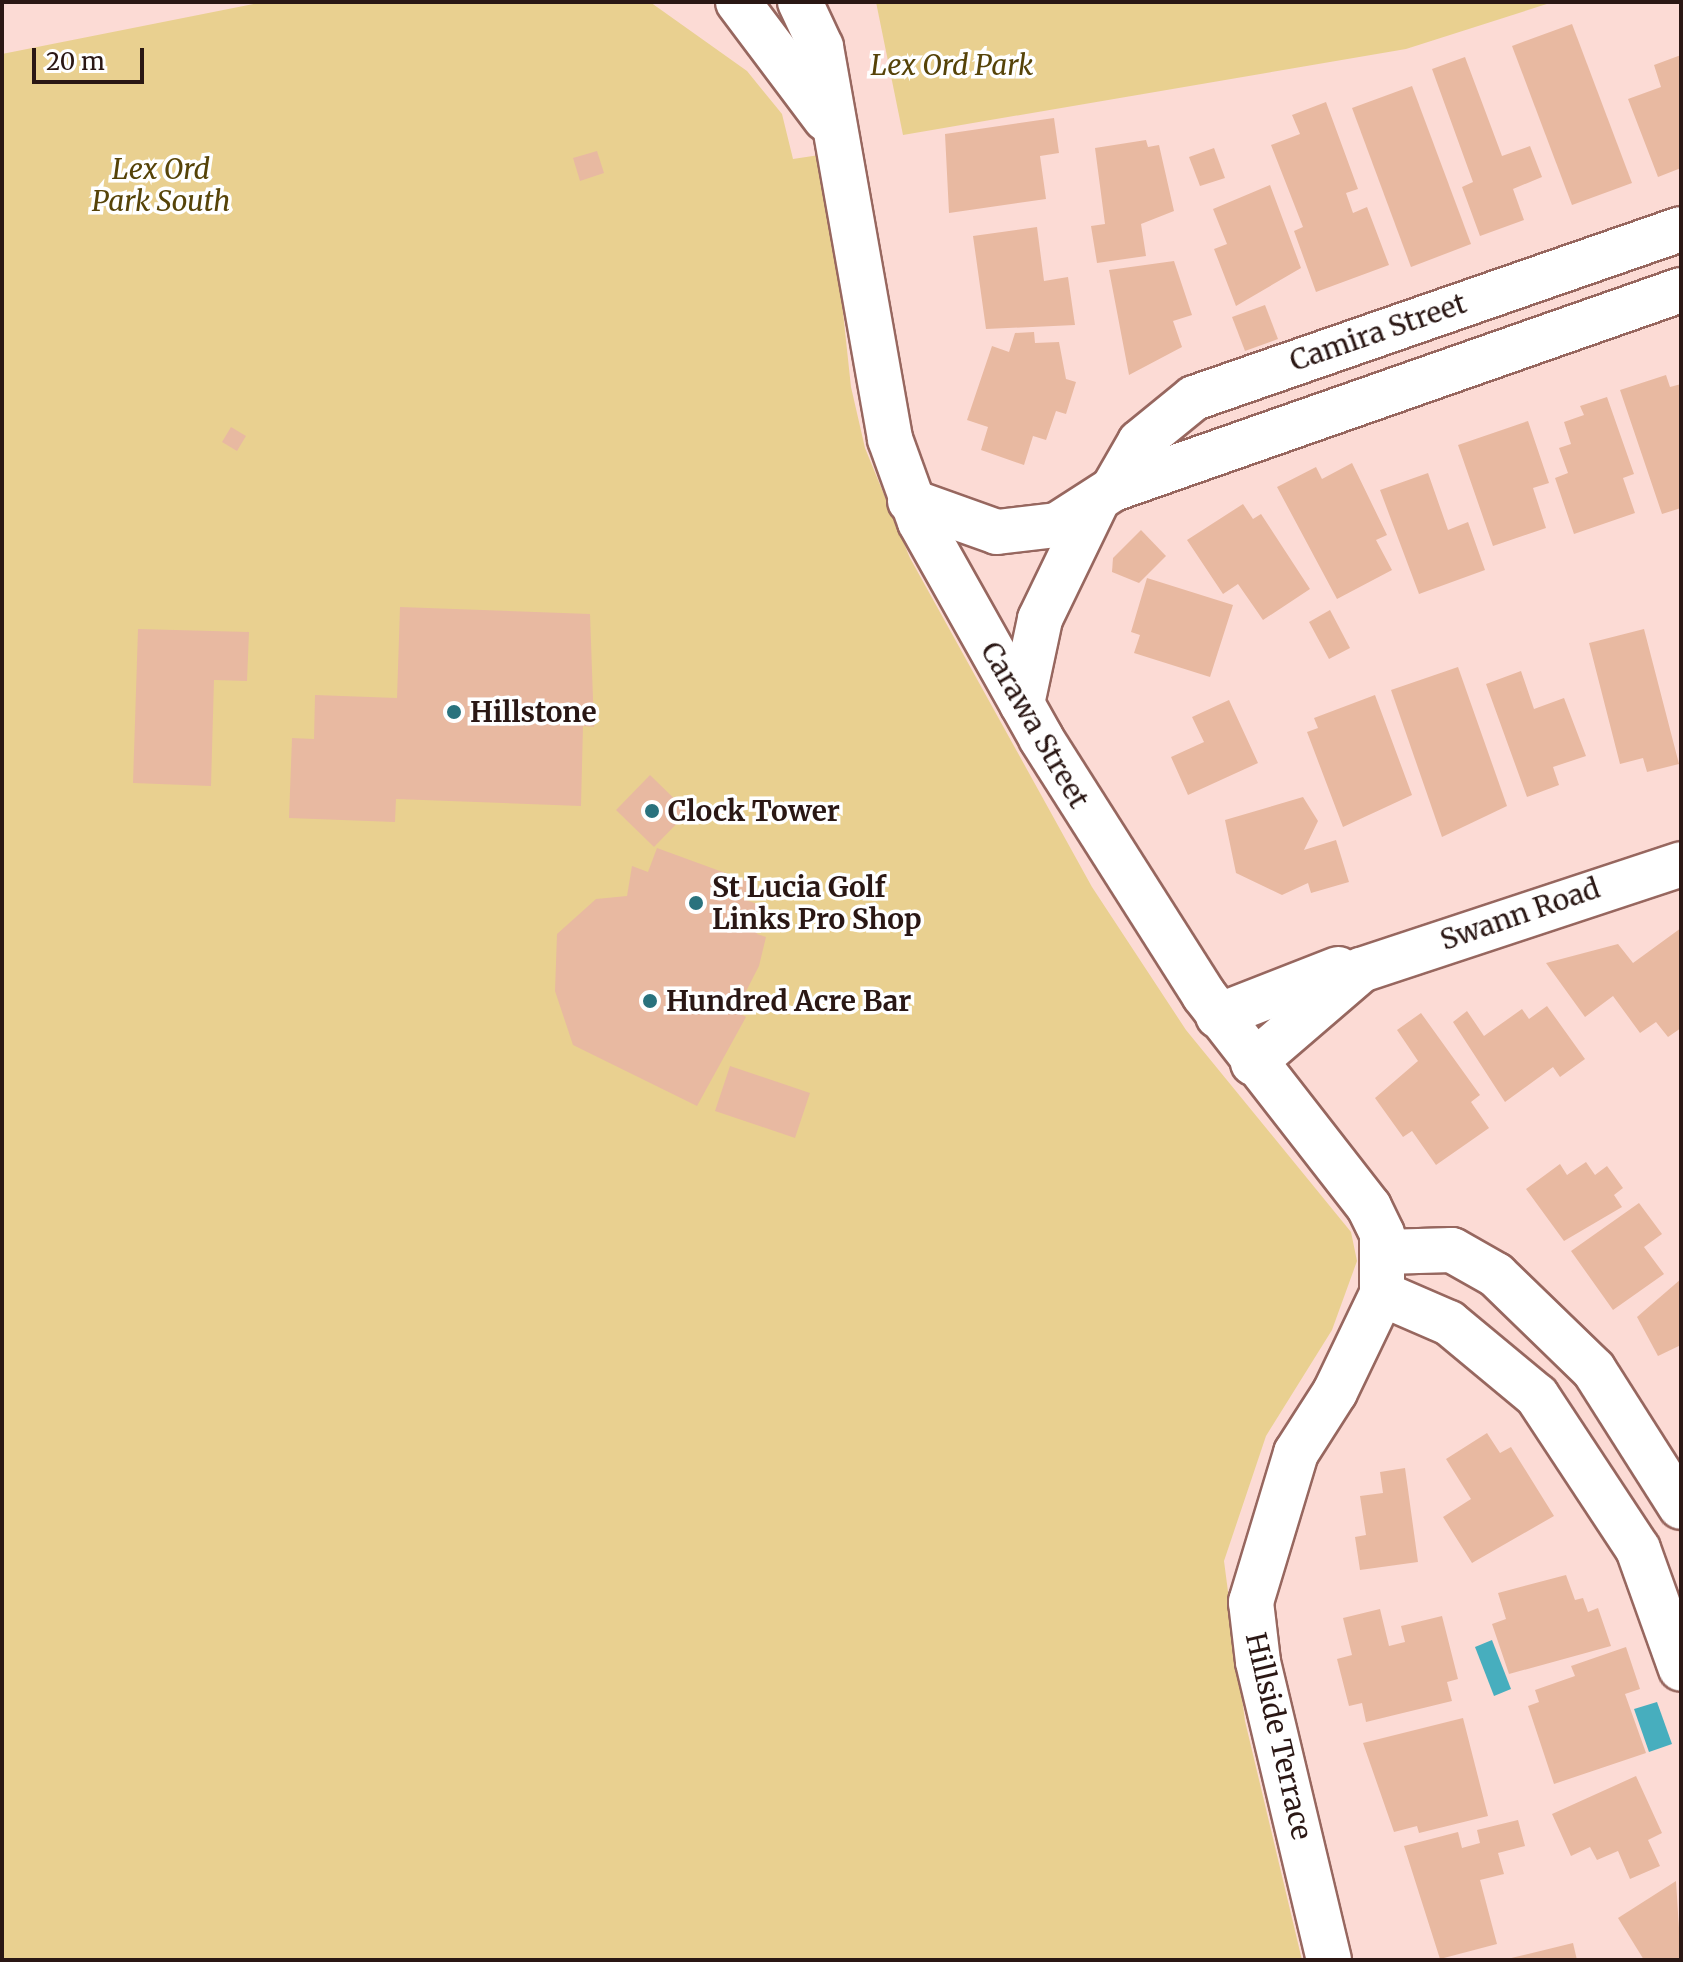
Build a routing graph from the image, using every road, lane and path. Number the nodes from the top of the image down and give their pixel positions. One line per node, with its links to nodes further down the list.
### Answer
1 (738, 2): 3 (street, Carawa Street)
2 (800, 2): 3 (street, Carawa Street)
3 (834, 131): 7 (street, Carawa Street)
4 (1681, 229): 6 (street, Camira Street)
5 (1681, 290): 6 (street)
6 (1104, 497): 7 (street); 8 (street, Camira Street)
7 (910, 501): 8 (street, Carawa Street)
8 (1022, 704): 11 (street, Carawa Street)
9 (1681, 864): 10 (street, Swann Road)
10 (1361, 970): 11 (street, Swann Road); 12 (street, Swann Road)
11 (1218, 1016): 12 (street, Carawa Street)
12 (1253, 1063): 13 (street, Carawa Street)
13 (1384, 1273): 14 (street); 15 (street); 16 (street, Hillside Terrace)
14 (1681, 1507)
15 (1681, 1669)
16 (1329, 1960)

